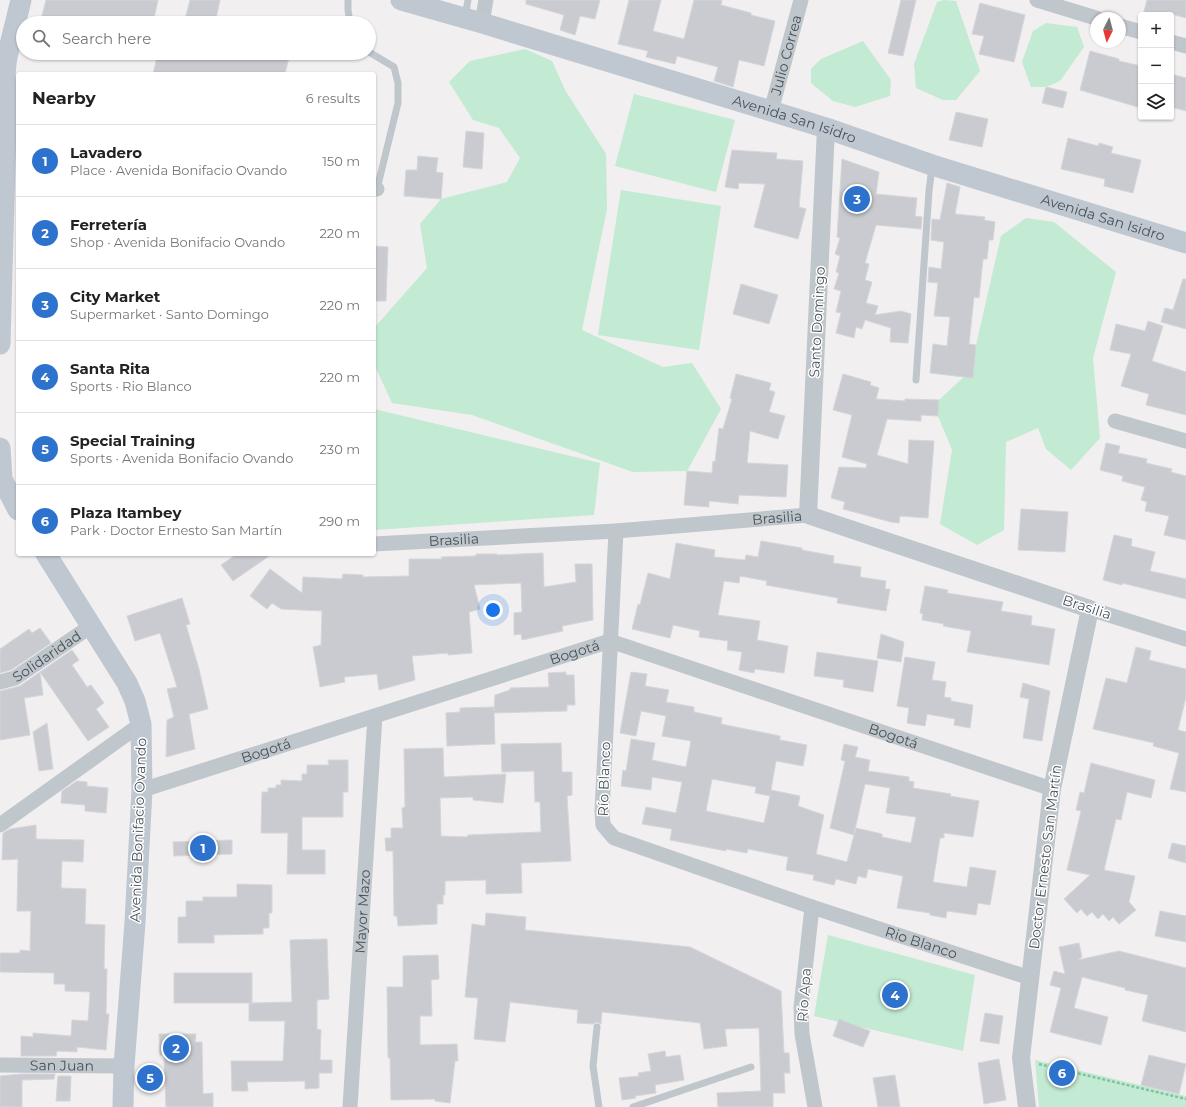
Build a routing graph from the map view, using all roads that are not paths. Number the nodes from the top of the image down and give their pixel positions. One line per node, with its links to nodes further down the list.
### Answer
1 (21, 0): 14 (main road)
2 (348, 0): 8 (lane)
3 (486, 0): 7 (street)
4 (801, 0): 17 (street, Julio Correa)
5 (1038, 0): 9 (street)
6 (411, 1): 7 (main road, Avenida San Isidro)
7 (472, 14): 17 (main road, Avenida San Isidro)
8 (349, 16)
9 (1090, 16)
10 (1126, 28): 11 (street)
11 (1138, 31)
12 (1174, 43): 13 (street)
13 (1186, 46)
14 (3, 55): 16 (main road)
15 (376, 56): 20 (lane)
16 (7, 88): 22 (main road)
17 (771, 111): 18 (main road, Avenida San Isidro)
18 (826, 128): 19 (main road, Avenida San Isidro); 28 (street, Santo Domingo)
19 (932, 165): 21 (main road, Avenida San Isidro); 23 (lane)
20 (376, 189)
21 (1186, 243)
22 (0, 344)
23 (916, 380)
24 (1115, 421): 25 (street)
25 (1186, 441)
26 (0, 448): 27 (main road)
27 (16, 506)
28 (808, 515): 29 (street, Brasilia); 32 (street, Brasilia)
29 (616, 531): 30 (street, Brasilia); 35 (street, Río Blanco)
30 (376, 544)
31 (47, 556): 33 (main road, Avenida Bonifacio Ovando)
32 (1090, 609): 34 (street, Brasilia); 39 (street, Doctor Ernesto San Martín)
33 (92, 626): 36 (street, Solidaridad); 38 (main road, Avenida Bonifacio Ovando)
34 (1186, 639)
35 (610, 641): 37 (street, Bogotá); 39 (street, Bogotá); 42 (street, Río Blanco)
36 (0, 682)
37 (375, 716): 40 (street, Bogotá); 49 (street, Mayor Mazo)
38 (141, 724): 40 (main road, Avenida Bonifacio Ovando); 41 (street)
39 (1052, 789): 43 (street, Doctor Ernesto San Martín)
40 (142, 790): 46 (main road, Avenida Bonifacio Ovando)
41 (0, 825)
42 (812, 907): 43 (street, Rio Blanco); 52 (street, Río Apa)
43 (1030, 978): 53 (street, Doctor Ernesto San Martín)
44 (597, 1027): 50 (lane)
45 (0, 1065): 46 (street, San Juan)
46 (124, 1066): 48 (main road, Avenida Bonifacio Ovando)
47 (751, 1067): 51 (lane)
48 (123, 1107)
49 (350, 1107)
50 (599, 1107)
51 (633, 1107)
52 (815, 1107)
53 (1027, 1107)

